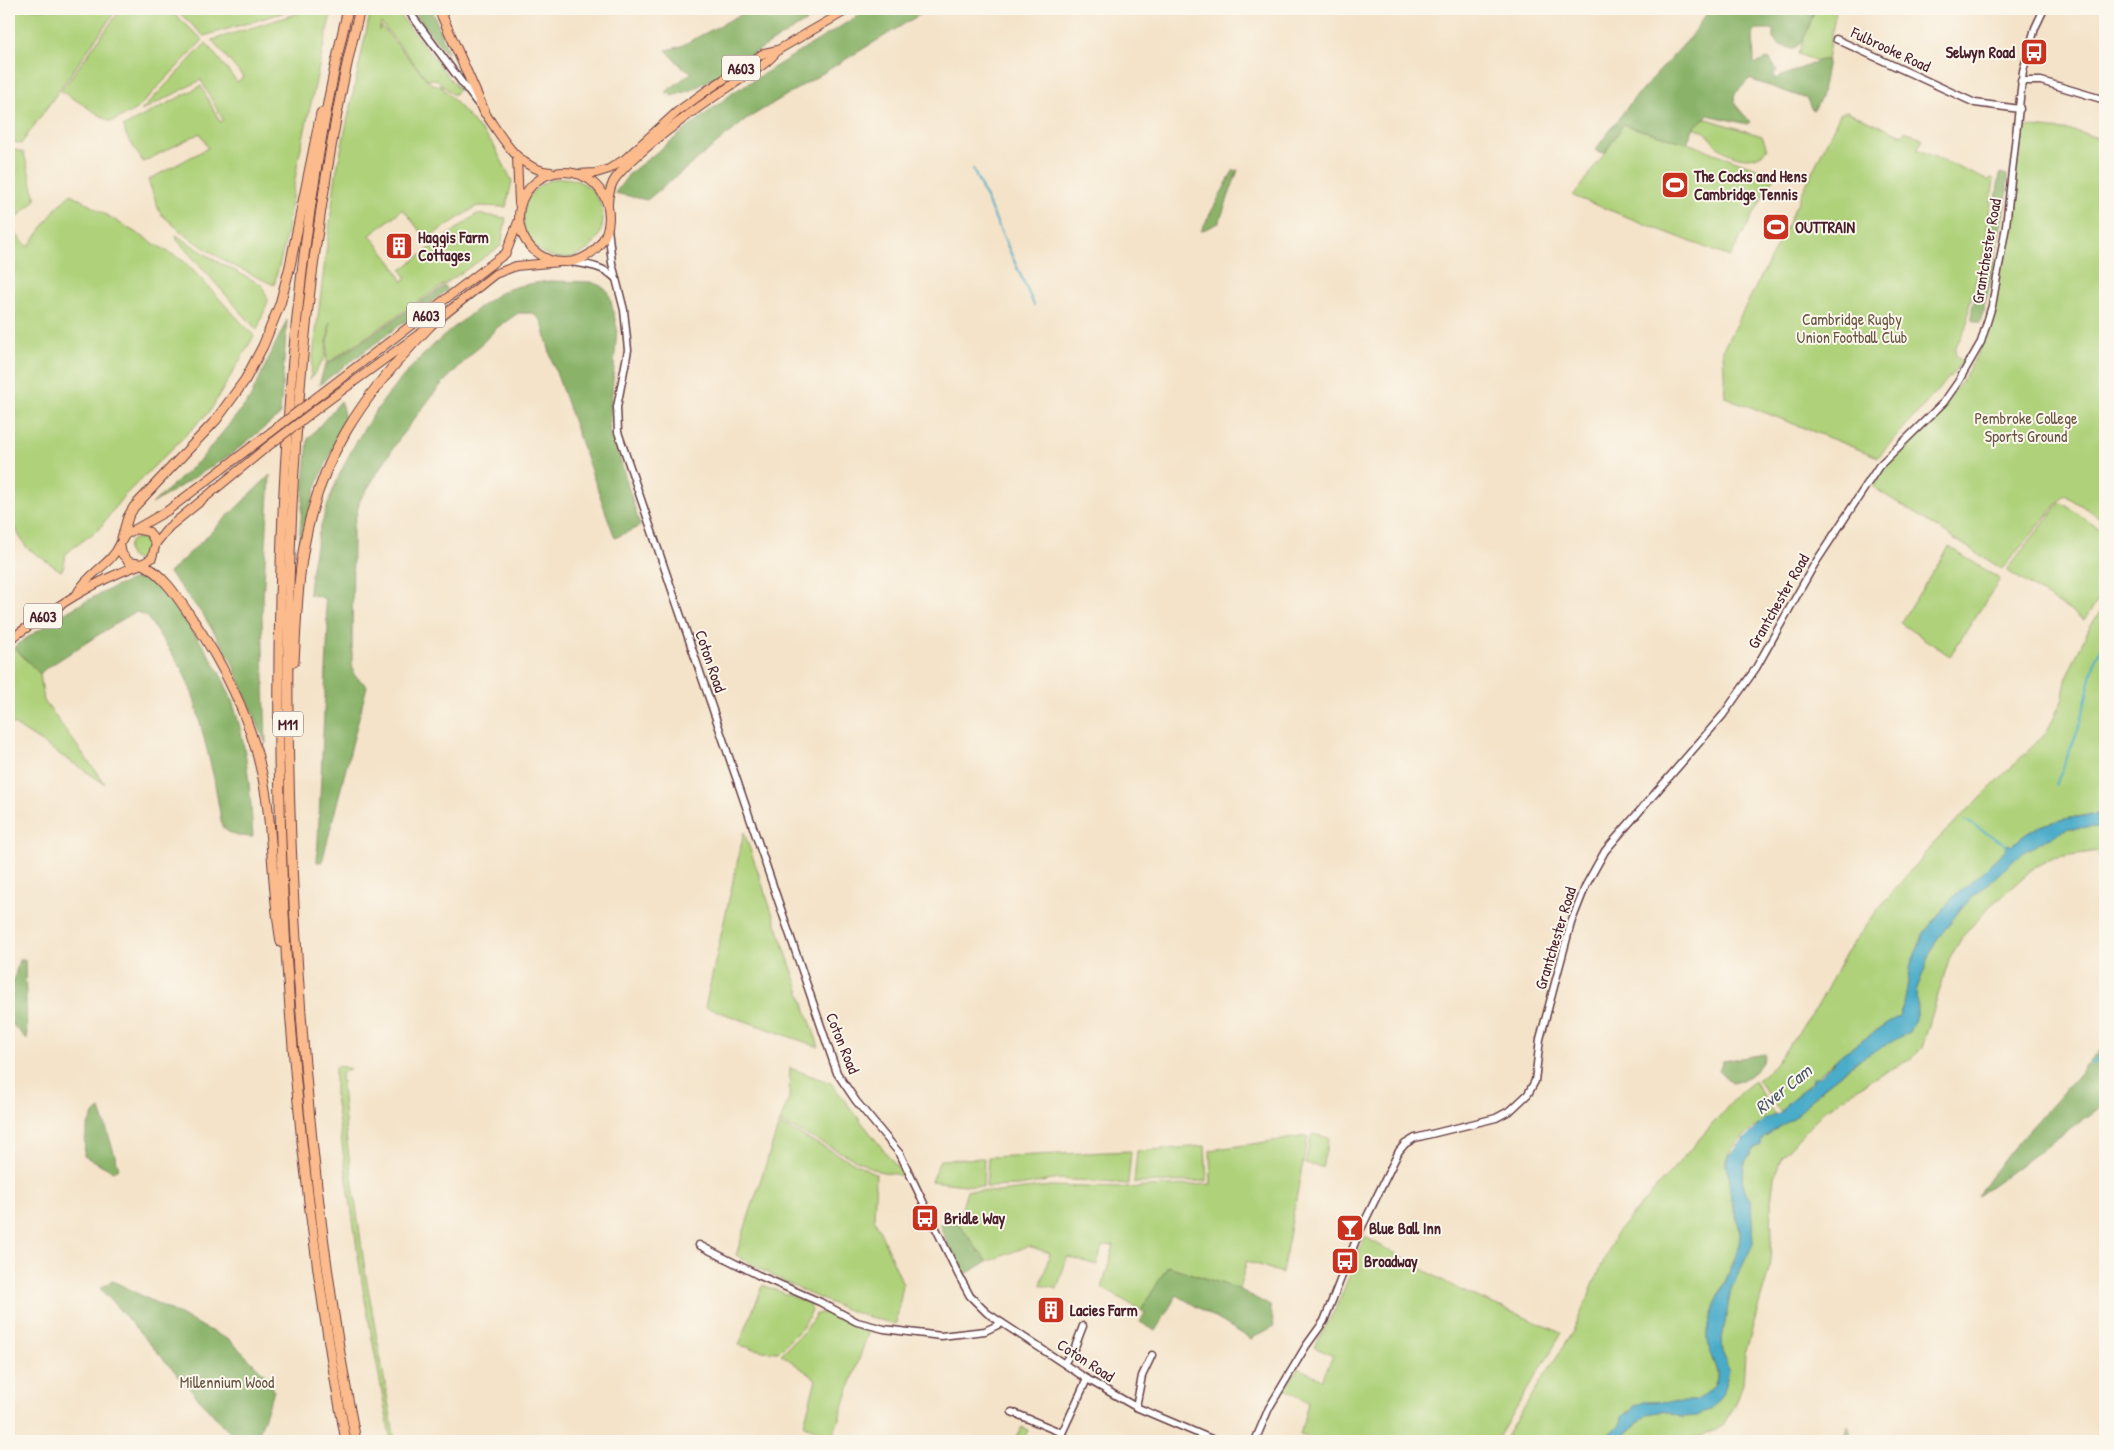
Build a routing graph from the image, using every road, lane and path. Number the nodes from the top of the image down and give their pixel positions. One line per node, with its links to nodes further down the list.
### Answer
1 (348, 9): 10 (highway, M11)
2 (360, 9): 31 (highway, M11)
3 (407, 9): 13 (street)
4 (439, 9): 13 (highway)
5 (849, 9): 8 (main road, A603)
6 (2044, 9): 9 (street, Grantchester Road)
7 (1836, 39): 12 (street, Fulbrooke Road)
8 (778, 50): 16 (main road, A603); 18 (main road, A603)
9 (2022, 81): 11 (street); 12 (street, Grantchester Road)
10 (328, 94): 26 (highway); 32 (highway, M11)
11 (2105, 100)
12 (2020, 109): 47 (street, Grantchester Road)
13 (485, 113): 14 (main road)
14 (517, 157): 15 (main road); 17 (main road)
15 (556, 172): 16 (main road); 17 (main road)
16 (577, 174): 18 (main road)
17 (519, 206): 19 (main road)
18 (608, 206): 20 (main road)
19 (518, 222): 21 (main road); 25 (main road, A603, bridge)
20 (608, 228): 22 (main road); 23 (street, Coton Road)
21 (560, 262): 22 (main road); 24 (main road, A603)
22 (571, 262): 23 (street)
23 (616, 279): 34 (street, Coton Road)
24 (430, 326): 27 (main road, A603, bridge); 31 (highway)
25 (135, 529): 26 (main road); 27 (main road)
26 (121, 541): 28 (main road); 29 (main road, A603)
27 (156, 543): 28 (main road)
28 (140, 564): 29 (main road, A603); 32 (highway)
29 (78, 592): 30 (main road, A603)
30 (9, 640)
31 (288, 733): 44 (highway, M11)
32 (290, 1002): 43 (highway, M11)
33 (700, 1245): 34 (street)
34 (1002, 1323): 37 (street, Coton Road)
35 (1083, 1326): 37 (street)
36 (1152, 1356): 39 (street)
37 (1065, 1362): 38 (street, Coton Road)
38 (1087, 1379): 39 (street, Coton Road); 41 (street)
39 (1136, 1407): 42 (street, Coton Road)
40 (1012, 1412): 41 (street)
41 (1062, 1433): 45 (street)
42 (1197, 1438): 46 (street, Coton Road)
43 (346, 1441)
44 (356, 1441)
45 (1061, 1441)
46 (1216, 1441)
47 (1255, 1441)

